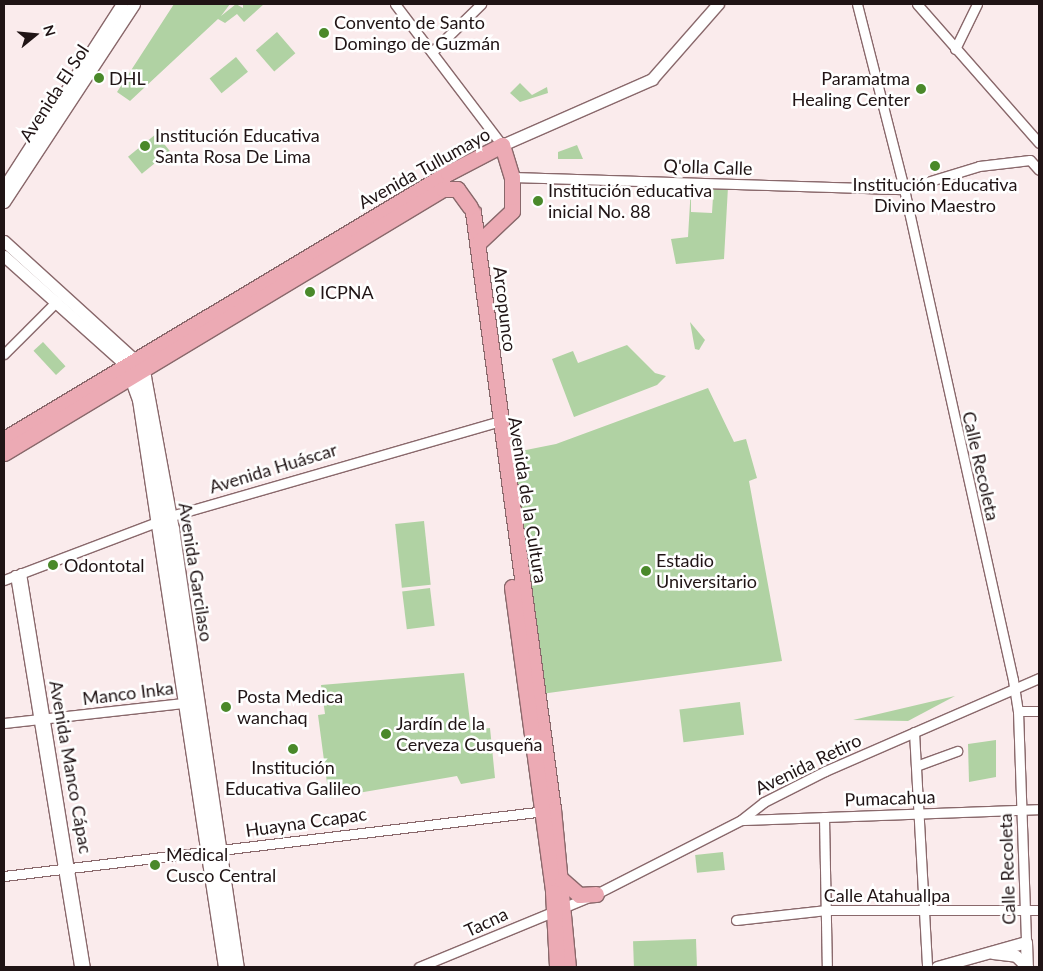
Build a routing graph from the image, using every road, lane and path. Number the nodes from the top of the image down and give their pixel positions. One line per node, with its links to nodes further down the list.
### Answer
1 (122, 4): 16 (street, Avenida El Sol)
2 (134, 4): 18 (street, Avenida El Sol)
3 (395, 4): 10 (street)
4 (481, 4): 10 (street)
5 (718, 4): 11 (street, Avenida Tullumayo)
6 (857, 4): 17 (street, Calle Recoleta)
7 (917, 4): 9 (street)
8 (978, 4): 9 (street)
9 (955, 49): 12 (street)
10 (432, 52): 11 (street)
11 (499, 141): 13 (main road, Avenida Tullumayo); 15 (main road)
12 (1039, 143)
13 (463, 165): 19 (main road, Arcopunco); 26 (main road, Avenida Tullumayo)
14 (1039, 170): 17 (street, Q'olla Calle)
15 (512, 176): 17 (street, Q'olla Calle); 20 (main road)
16 (4, 187)
17 (904, 190): 34 (street, Calle Recoleta)
18 (4, 202)
19 (472, 209): 20 (main road); 22 (main road, Arcopunco); 26 (main road, Avenida Tullumayo)
20 (497, 226): 22 (main road)
21 (4, 241): 26 (street)
22 (477, 244): 27 (main road, Arcopunco)
23 (4, 256): 24 (street)
24 (57, 301): 25 (street); 26 (street)
25 (4, 354)
26 (135, 370): 28 (main road, Avenida Tullumayo); 29 (main road, Avenida Tullumayo); 30 (main road, Avenida Garcilaso)
27 (497, 418): 30 (street, Avenida Huáscar); 44 (main road, Avenida de la Cultura)
28 (4, 439)
29 (4, 453)
30 (164, 519): 31 (street, Avenida Huáscar); 35 (main road, Avenida Garcilaso)
31 (18, 574): 32 (street, Avenida Huáscar); 38 (street, Avenida Manco Cápac)
32 (4, 580)
33 (1039, 678): 34 (street, Avenida Retiro)
34 (1014, 689): 36 (street, Calle Recoleta); 40 (street, Avenida Retiro)
35 (192, 702): 38 (street, Manco Inka); 49 (main road, Avenida Garcilaso)
36 (1018, 711): 37 (street); 45 (street, Calle Recoleta)
37 (1039, 711)
38 (43, 719): 39 (street, Manco Inka); 50 (street, Avenida Manco Cápac)
39 (4, 723)
40 (914, 732): 42 (street); 48 (street, Avenida Retiro)
41 (958, 751): 42 (street)
42 (916, 766): 46 (street)
43 (1039, 809): 45 (street, Pumacahua)
44 (548, 810): 49 (street, Huayna Ccapac); 52 (main road, Avenida de la Cultura); 54 (main road, Avenida de la Cultura)
45 (1022, 810): 46 (street, Pumacahua); 57 (street, Calle Recoleta)
46 (918, 814): 47 (street, Pumacahua); 56 (street)
47 (824, 817): 48 (street, Pumacahua); 55 (street)
48 (741, 820): 53 (street, Avenida Retiro)
49 (213, 852): 50 (street, Huayna Ccapac); 64 (main road, Avenida Garcilaso); 65 (main road, Avenida Garcilaso)
50 (68, 868): 51 (street, Huayna Ccapac); 62 (street, Avenida Manco Cápac); 63 (street, Avenida Manco Cápac)
51 (4, 876)
52 (562, 880): 53 (main road); 54 (main road, Avenida de la Cultura)
53 (596, 894): 54 (street, Tacna)
54 (560, 908): 66 (street, Tacna); 67 (main road, Avenida de la Cultura); 68 (main road, Avenida de la Cultura)
55 (826, 910): 56 (street, Calle Atahuallpa); 59 (street, Calle Atahuallpa); 69 (street)
56 (923, 910): 57 (street, Calle Atahuallpa); 70 (street)
57 (1025, 910): 58 (street, Calle Atahuallpa); 60 (street, Calle Recoleta)
58 (1039, 910)
59 (736, 920)
60 (1026, 942): 61 (street); 72 (street)
61 (979, 953): 71 (street); 72 (street)
62 (79, 967)
63 (85, 967)
64 (226, 967)
65 (237, 967)
66 (419, 967)
67 (557, 967)
68 (568, 967)
69 (827, 967)
70 (927, 967)
71 (937, 967)
72 (1027, 967)

